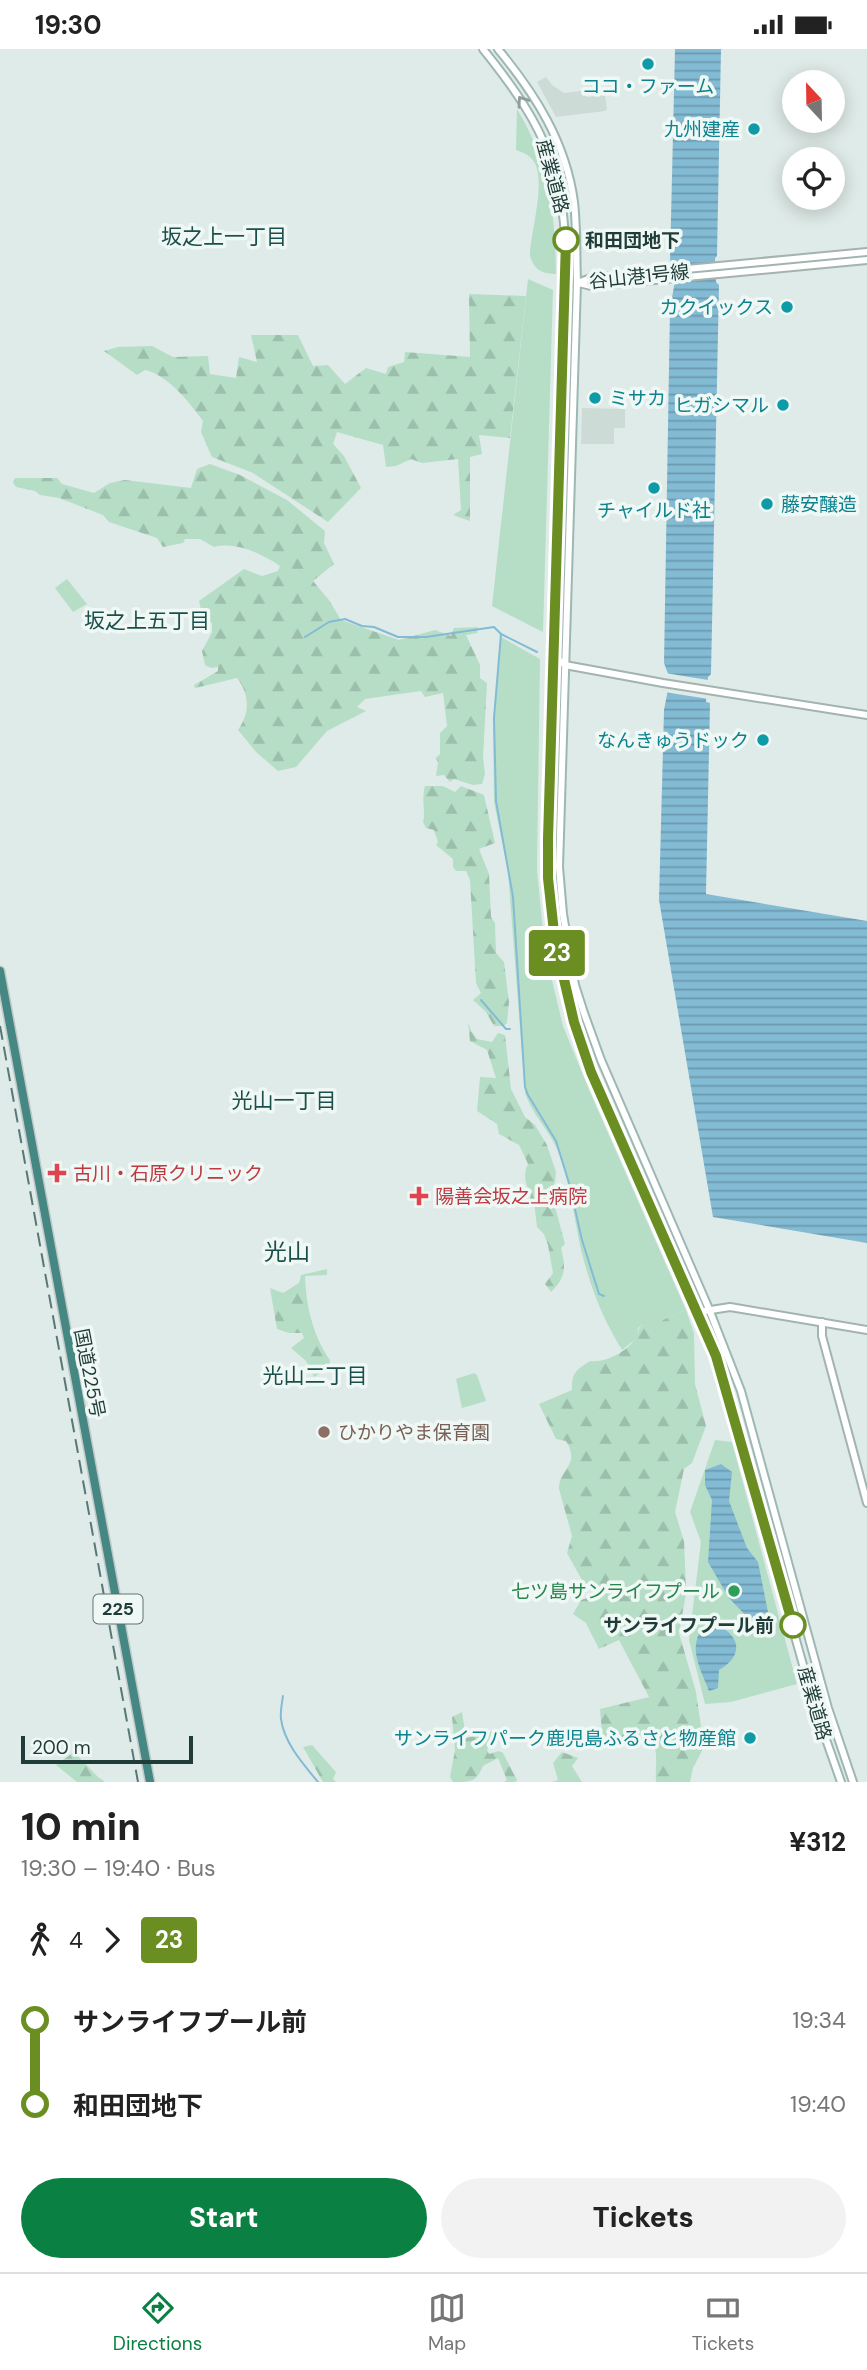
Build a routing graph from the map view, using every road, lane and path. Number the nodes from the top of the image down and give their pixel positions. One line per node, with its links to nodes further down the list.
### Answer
1 (483, 49): 7 (main road, 産業道路, one-way to 1)
2 (498, 49): 6 (main road, 産業道路)
3 (867, 252): 5 (main road, 谷山港1号線)
4 (867, 260): 5 (main road, 谷山港1号線)
5 (717, 271): 6 (main road, 谷山港1号線)
6 (577, 283): 8 (main road, 産業道路)
7 (552, 654): 8 (main road); 12 (main road, 産業道路)
8 (565, 665): 9 (main road); 11 (main road, 産業道路)
9 (867, 715)
10 (0, 971): 16 (highway, 国道225号 / 225)
11 (709, 1309): 12 (main road); 13 (main road); 18 (main road, 産業道路)
12 (698, 1312): 17 (main road, 産業道路)
13 (822, 1322): 14 (main road); 15 (main road)
14 (867, 1330)
15 (867, 1503)
16 (150, 1782)
17 (841, 1782)
18 (853, 1782)

